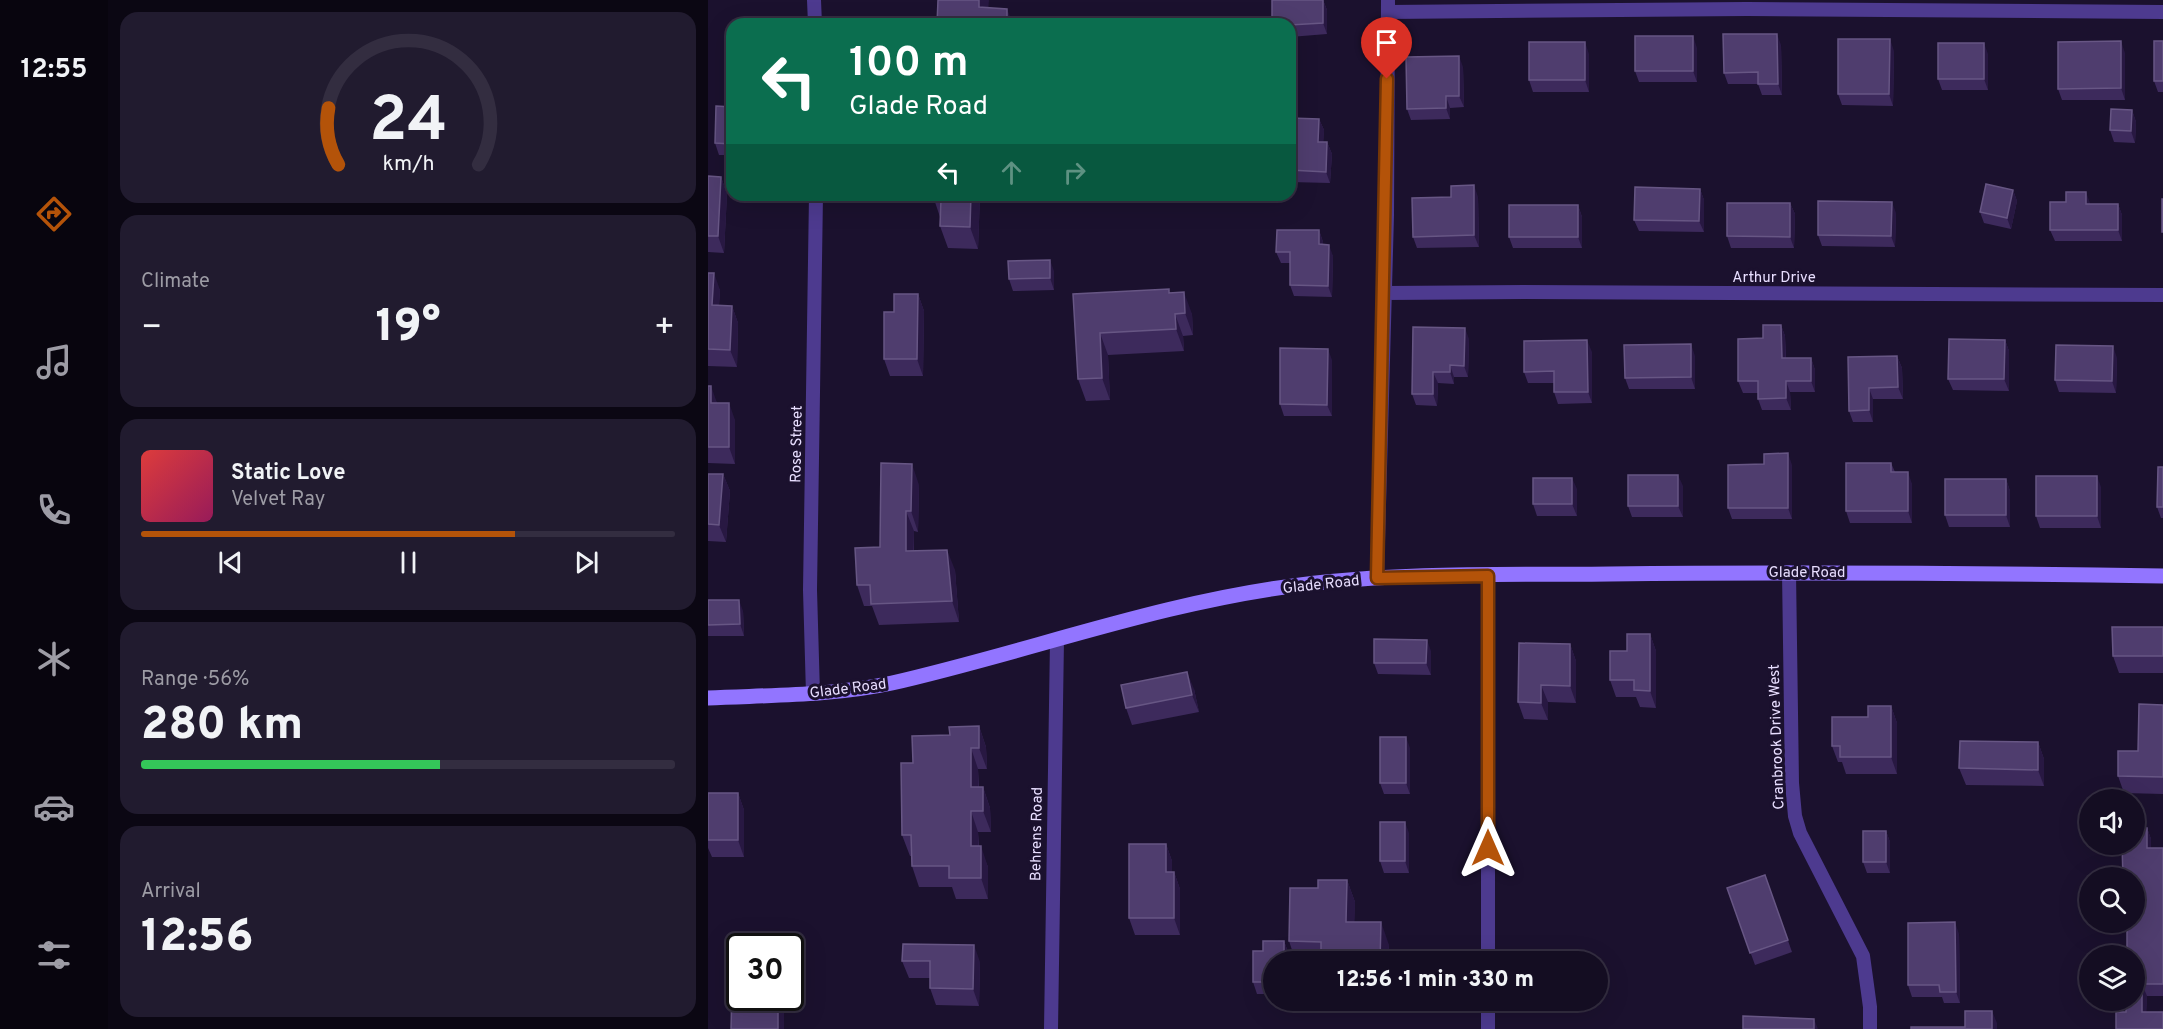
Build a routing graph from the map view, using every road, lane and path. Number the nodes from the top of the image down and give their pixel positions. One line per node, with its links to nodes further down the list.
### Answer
1 (814, 0): 4 (street)
2 (1388, 6): 3 (street); 6 (street)
3 (2163, 12)
4 (815, 18)
5 (816, 201): 13 (street, Rose Street)
6 (1385, 293): 7 (street, Arthur Drive); 11 (street)
7 (2163, 296)
8 (1789, 572): 9 (main road, Glade Road); 10 (main road, Glade Road); 19 (street, Cranbrook Drive West)
9 (1488, 576): 11 (main road, Glade Road); 15 (street)
10 (2163, 576)
11 (1377, 578): 12 (main road, Glade Road)
12 (1057, 640): 13 (main road, Glade Road); 17 (street, Behrens Road)
13 (813, 694): 14 (main road, Glade Road)
14 (708, 698)
15 (1488, 951)
16 (1488, 1011): 18 (street)
17 (1051, 1029)
18 (1488, 1029)
19 (1870, 1029)

